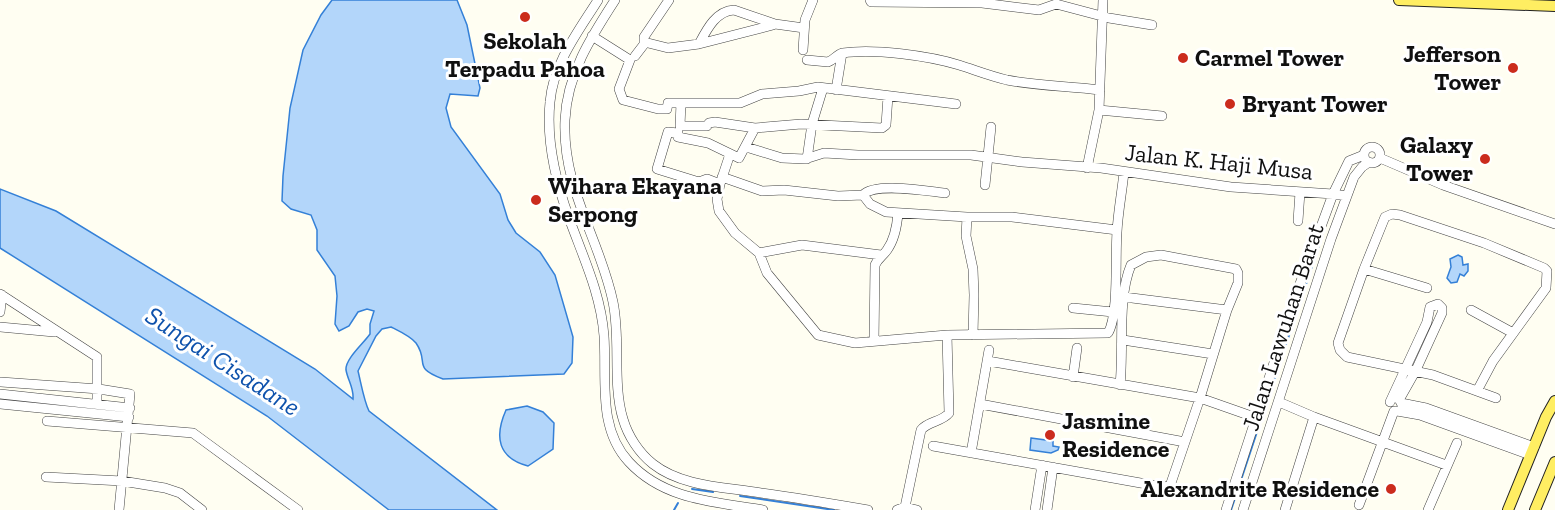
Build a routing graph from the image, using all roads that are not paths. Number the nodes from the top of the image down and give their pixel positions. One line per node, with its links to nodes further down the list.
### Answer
1 (598, 0): 111 (street)
2 (615, 0): 13 (street)
3 (669, 0): 14 (street)
4 (813, 0): 12 (street)
5 (870, 0): 9 (street)
6 (1103, 0): 9 (street)
7 (1399, 0): 8 (main road)
8 (1555, 6)
9 (1103, 16): 11 (street); 22 (street)
10 (775, 24): 12 (street); 15 (street); 15 (street)
11 (1152, 25)
12 (804, 28): 16 (street)
13 (592, 36): 24 (street); 110 (street)
14 (645, 43): 15 (street); 18 (street)
15 (699, 44)
16 (803, 50)
17 (842, 53): 19 (street); 21 (street); 22 (street)
18 (635, 56)
19 (807, 60)
20 (823, 88): 21 (street); 24 (street); 28 (street)
21 (836, 90): 23 (street)
22 (1100, 90): 26 (street)
23 (888, 96): 25 (street); 28 (street)
24 (681, 103): 31 (street)
25 (956, 104)
26 (1099, 110): 27 (street); 38 (street)
27 (1162, 116)
28 (812, 124): 29 (street); 37 (street)
29 (755, 128): 31 (street); 32 (street)
30 (991, 128): 34 (street)
31 (679, 129): 33 (street); 40 (street)
32 (746, 147): 33 (street); 37 (street, Jalan K. Haji Musa)
33 (730, 154): 40 (street)
34 (988, 157): 37 (street, Jalan K. Haji Musa); 38 (street, Jalan K. Haji Musa); 41 (street)
35 (1367, 158): 36 (street); 36 (street); 44 (street); 46 (street, Jalan Lawuhan Barat)
36 (1380, 158): 50 (street)
37 (807, 159)
38 (1087, 168): 39 (street, Jalan K. Haji Musa)
39 (1125, 172): 42 (street, Jalan K. Haji Musa); 51 (street)
40 (721, 180): 45 (street); 54 (street)
41 (985, 184)
42 (1300, 192): 44 (street, Jalan K. Haji Musa); 49 (street)
43 (945, 193): 45 (street)
44 (1333, 194): 46 (street, Jalan K. Haji Musa); 52 (street)
45 (863, 195): 47 (street)
46 (1347, 196): 53 (street, Jalan Lawuhan Barat)
47 (898, 213): 48 (street); 55 (street)
48 (967, 218): 51 (street); 69 (street)
49 (1298, 221)
50 (1555, 224)
51 (1117, 230): 64 (street)
52 (1318, 233): 53 (street); 95 (street)
53 (1331, 239): 87 (street, Jalan Lawuhan Barat)
54 (759, 253): 55 (street); 71 (street)
55 (881, 255): 71 (street)
56 (1364, 269): 57 (street); 67 (street); 76 (street)
57 (1427, 288)
58 (1, 294): 63 (street); 66 (street)
59 (1124, 297): 61 (street); 61 (street); 70 (street)
60 (1073, 308): 64 (street)
61 (1227, 310): 74 (street)
62 (1471, 310): 67 (street)
63 (0, 312)
64 (1113, 312): 69 (street)
65 (0, 327): 66 (street)
66 (58, 332): 81 (street)
67 (1513, 333): 82 (street)
68 (947, 335): 69 (street); 71 (street); 113 (street)
69 (973, 335)
70 (1123, 340): 74 (street); 80 (street)
71 (874, 341)
72 (1077, 348): 78 (street)
73 (989, 350): 75 (street)
74 (1213, 354): 84 (street)
75 (988, 361): 78 (street); 90 (street)
76 (1405, 368): 77 (street); 77 (street); 91 (street)
77 (1416, 370): 82 (street); 91 (street)
78 (1073, 376): 80 (street)
79 (1, 382): 81 (street)
80 (1120, 385): 84 (street)
81 (99, 389): 89 (street); 92 (street)
82 (1477, 391): 85 (street)
83 (0, 394): 89 (street)
84 (1200, 398): 95 (street); 98 (street)
85 (1496, 398)
86 (1555, 401): 93 (main road)
87 (1279, 402): 94 (street); 123 (street, Jalan Lawuhan Barat)
88 (0, 404): 92 (street)
89 (97, 404): 92 (street)
90 (980, 404): 98 (street); 103 (street)
91 (1396, 406): 99 (street); 102 (street)
92 (130, 412): 97 (street)
93 (1550, 415): 102 (main road)
94 (1314, 417): 99 (street); 124 (street)
95 (1257, 418): 122 (street)
96 (47, 421): 97 (street)
97 (128, 428): 109 (street); 116 (street)
98 (1185, 442): 107 (street)
99 (1382, 442): 106 (street); 112 (street)
100 (1457, 442): 106 (street)
101 (933, 446): 103 (street)
102 (1532, 451): 126 (main road)
103 (971, 453): 105 (street)
104 (1555, 462): 127 (main road)
105 (1042, 465): 107 (street); 120 (street)
106 (1446, 465): 125 (street)
107 (1053, 467): 121 (street)
108 (46, 477): 109 (street)
109 (122, 481): 114 (street); 115 (street)
110 (728, 488): 111 (street); 118 (street)
111 (727, 504): 117 (street)
112 (1359, 505)
113 (901, 508): 119 (street)
114 (119, 510)
115 (202, 510)
116 (298, 510)
117 (763, 510)
118 (868, 510)
119 (917, 510)
120 (1035, 510)
121 (1047, 510)
122 (1226, 510)
123 (1243, 510)
124 (1285, 510)
125 (1428, 510)
126 (1508, 510)
127 (1535, 510)

